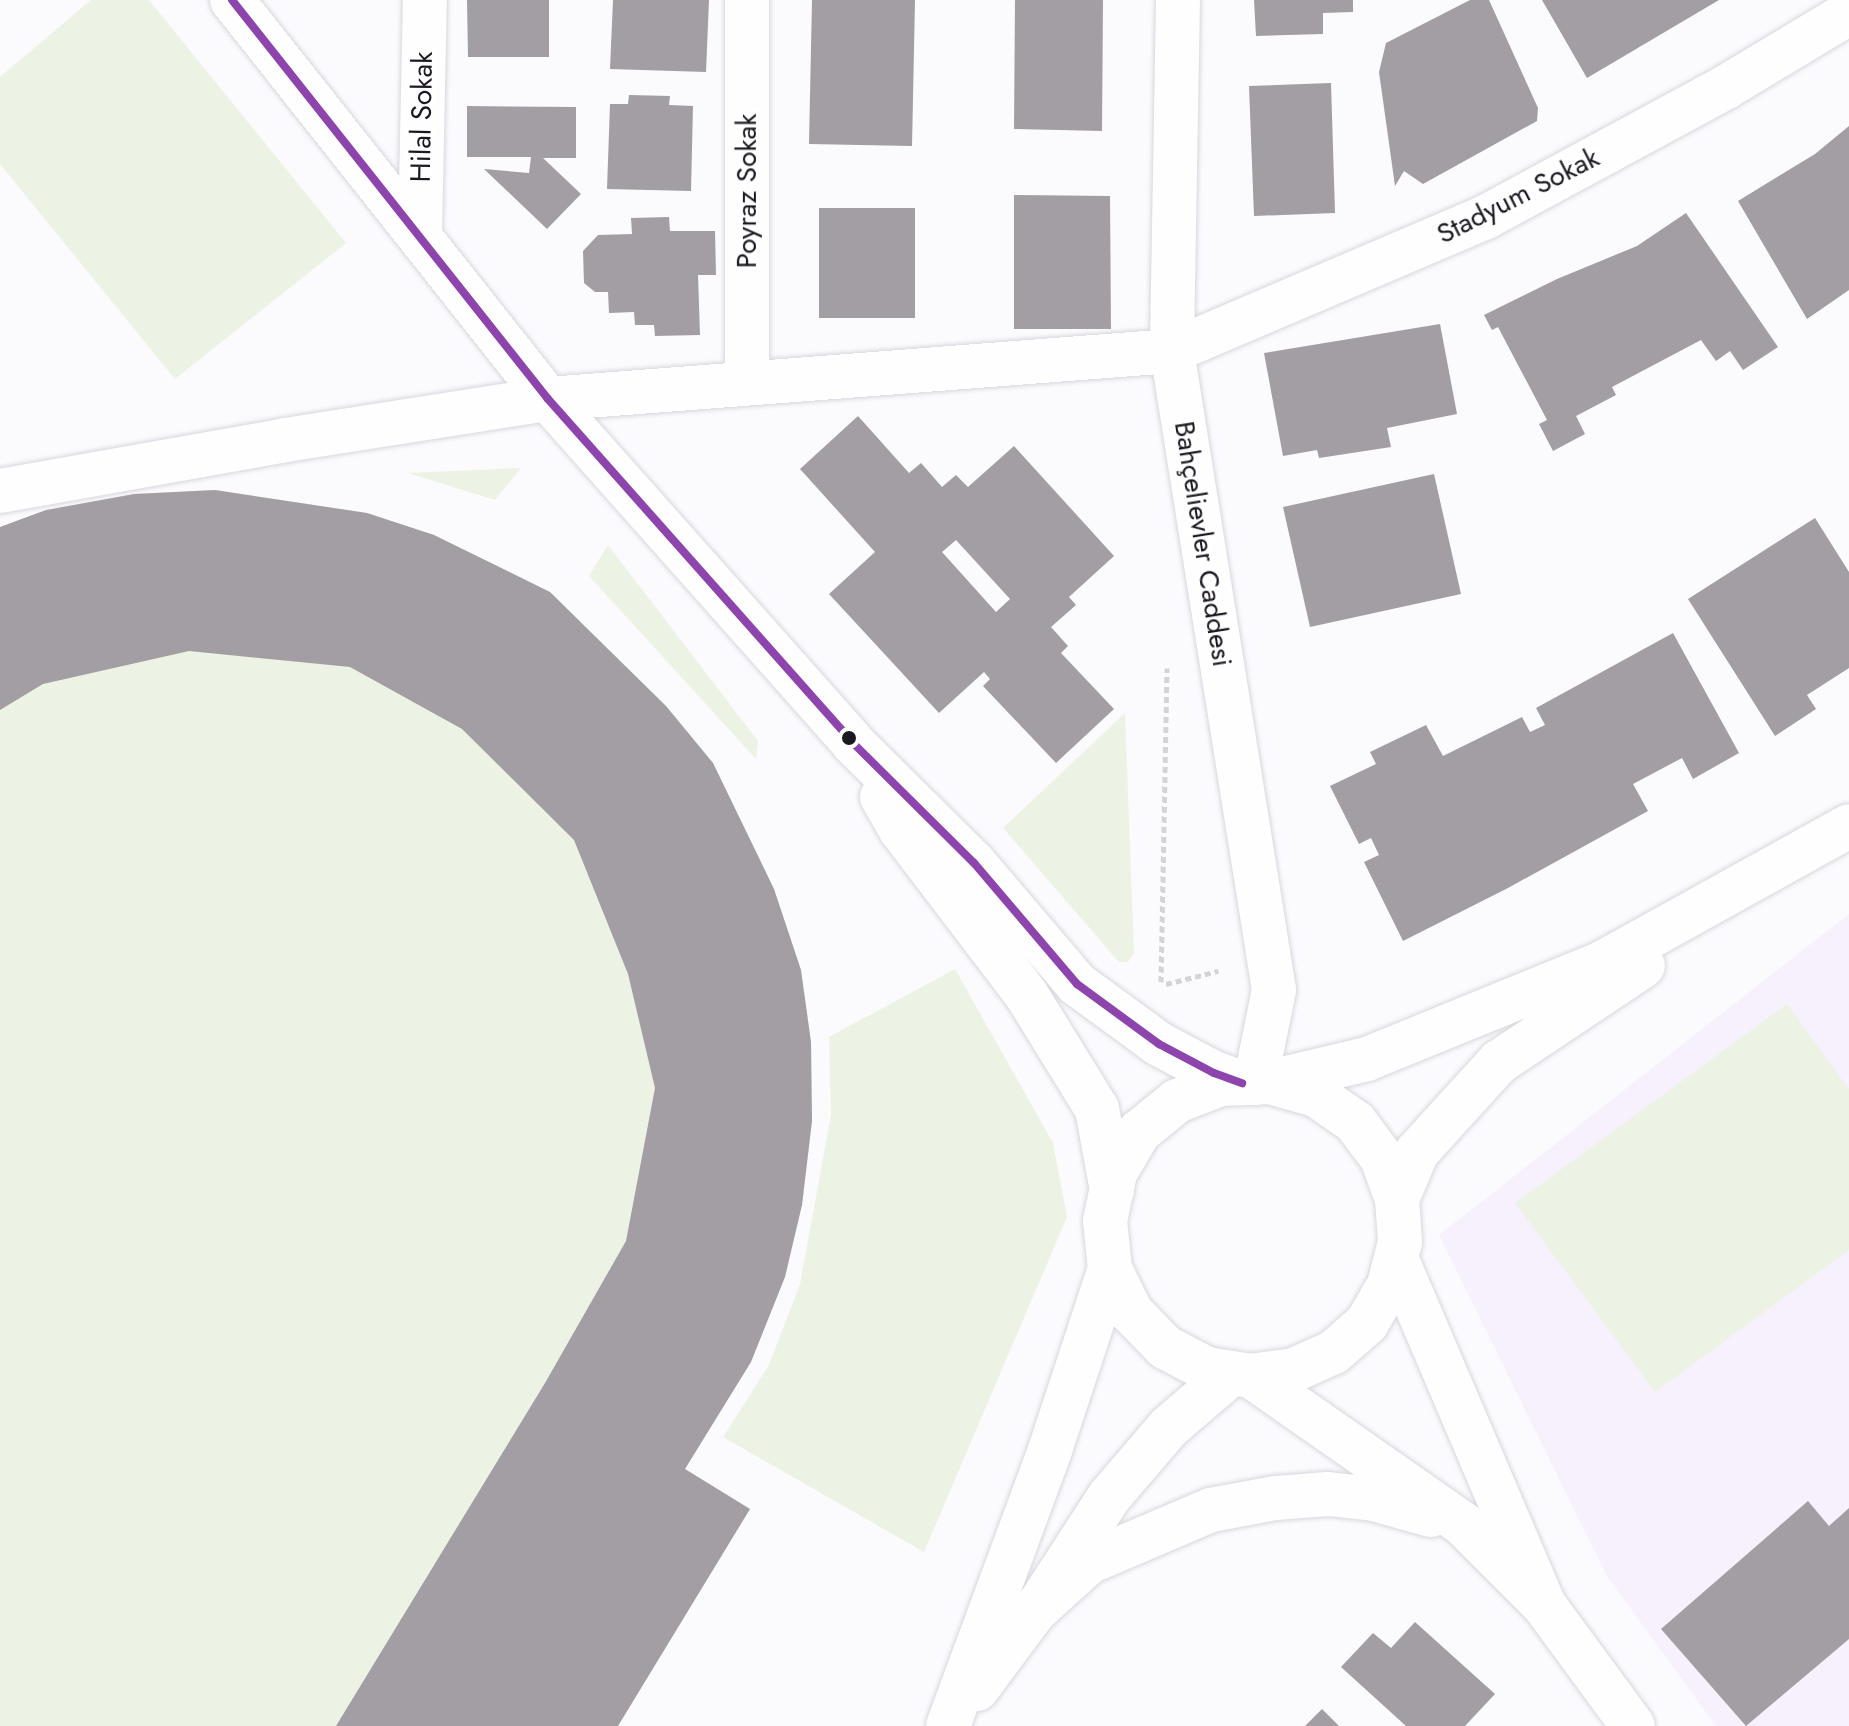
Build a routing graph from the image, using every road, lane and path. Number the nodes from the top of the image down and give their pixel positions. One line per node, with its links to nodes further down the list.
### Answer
1 (232, 0): 6 (main road)
2 (425, 0): 6 (main road, Hilal Sokak)
3 (747, 0): 8 (main road, Poyraz Sokak)
4 (1178, 0): 7 (main road, Bahçelievler Caddesi)
5 (1849, 13): 7 (main road, Stadyum Sokak)
6 (420, 233): 9 (main road)
7 (1172, 351): 8 (main road, Stadyum Sokak); 15 (main road, Bahçelievler Caddesi)
8 (747, 383): 9 (main road, Stadyum Sokak)
9 (548, 399): 10 (main road, Stadyum Sokak); 12 (main road)
10 (0, 491)
11 (1167, 652): 14 (path)
12 (852, 742): 14 (main road); 16 (main road)
13 (1849, 828): 15 (main road); 17 (main road)
14 (1125, 1020): 15 (main road)
15 (1255, 1082): 16 (main road); 17 (main road)
16 (1112, 1191): 19 (main road)
17 (1397, 1199): 18 (main road)
18 (1396, 1258): 20 (main road); 22 (main road)
19 (1110, 1269): 20 (main road); 24 (main road)
20 (1242, 1374): 21 (main road); 23 (main road)
21 (1463, 1524): 22 (main road); 23 (main road)
22 (1544, 1605): 25 (main road)
23 (1035, 1611): 24 (main road)
24 (949, 1726)
25 (1633, 1726)

